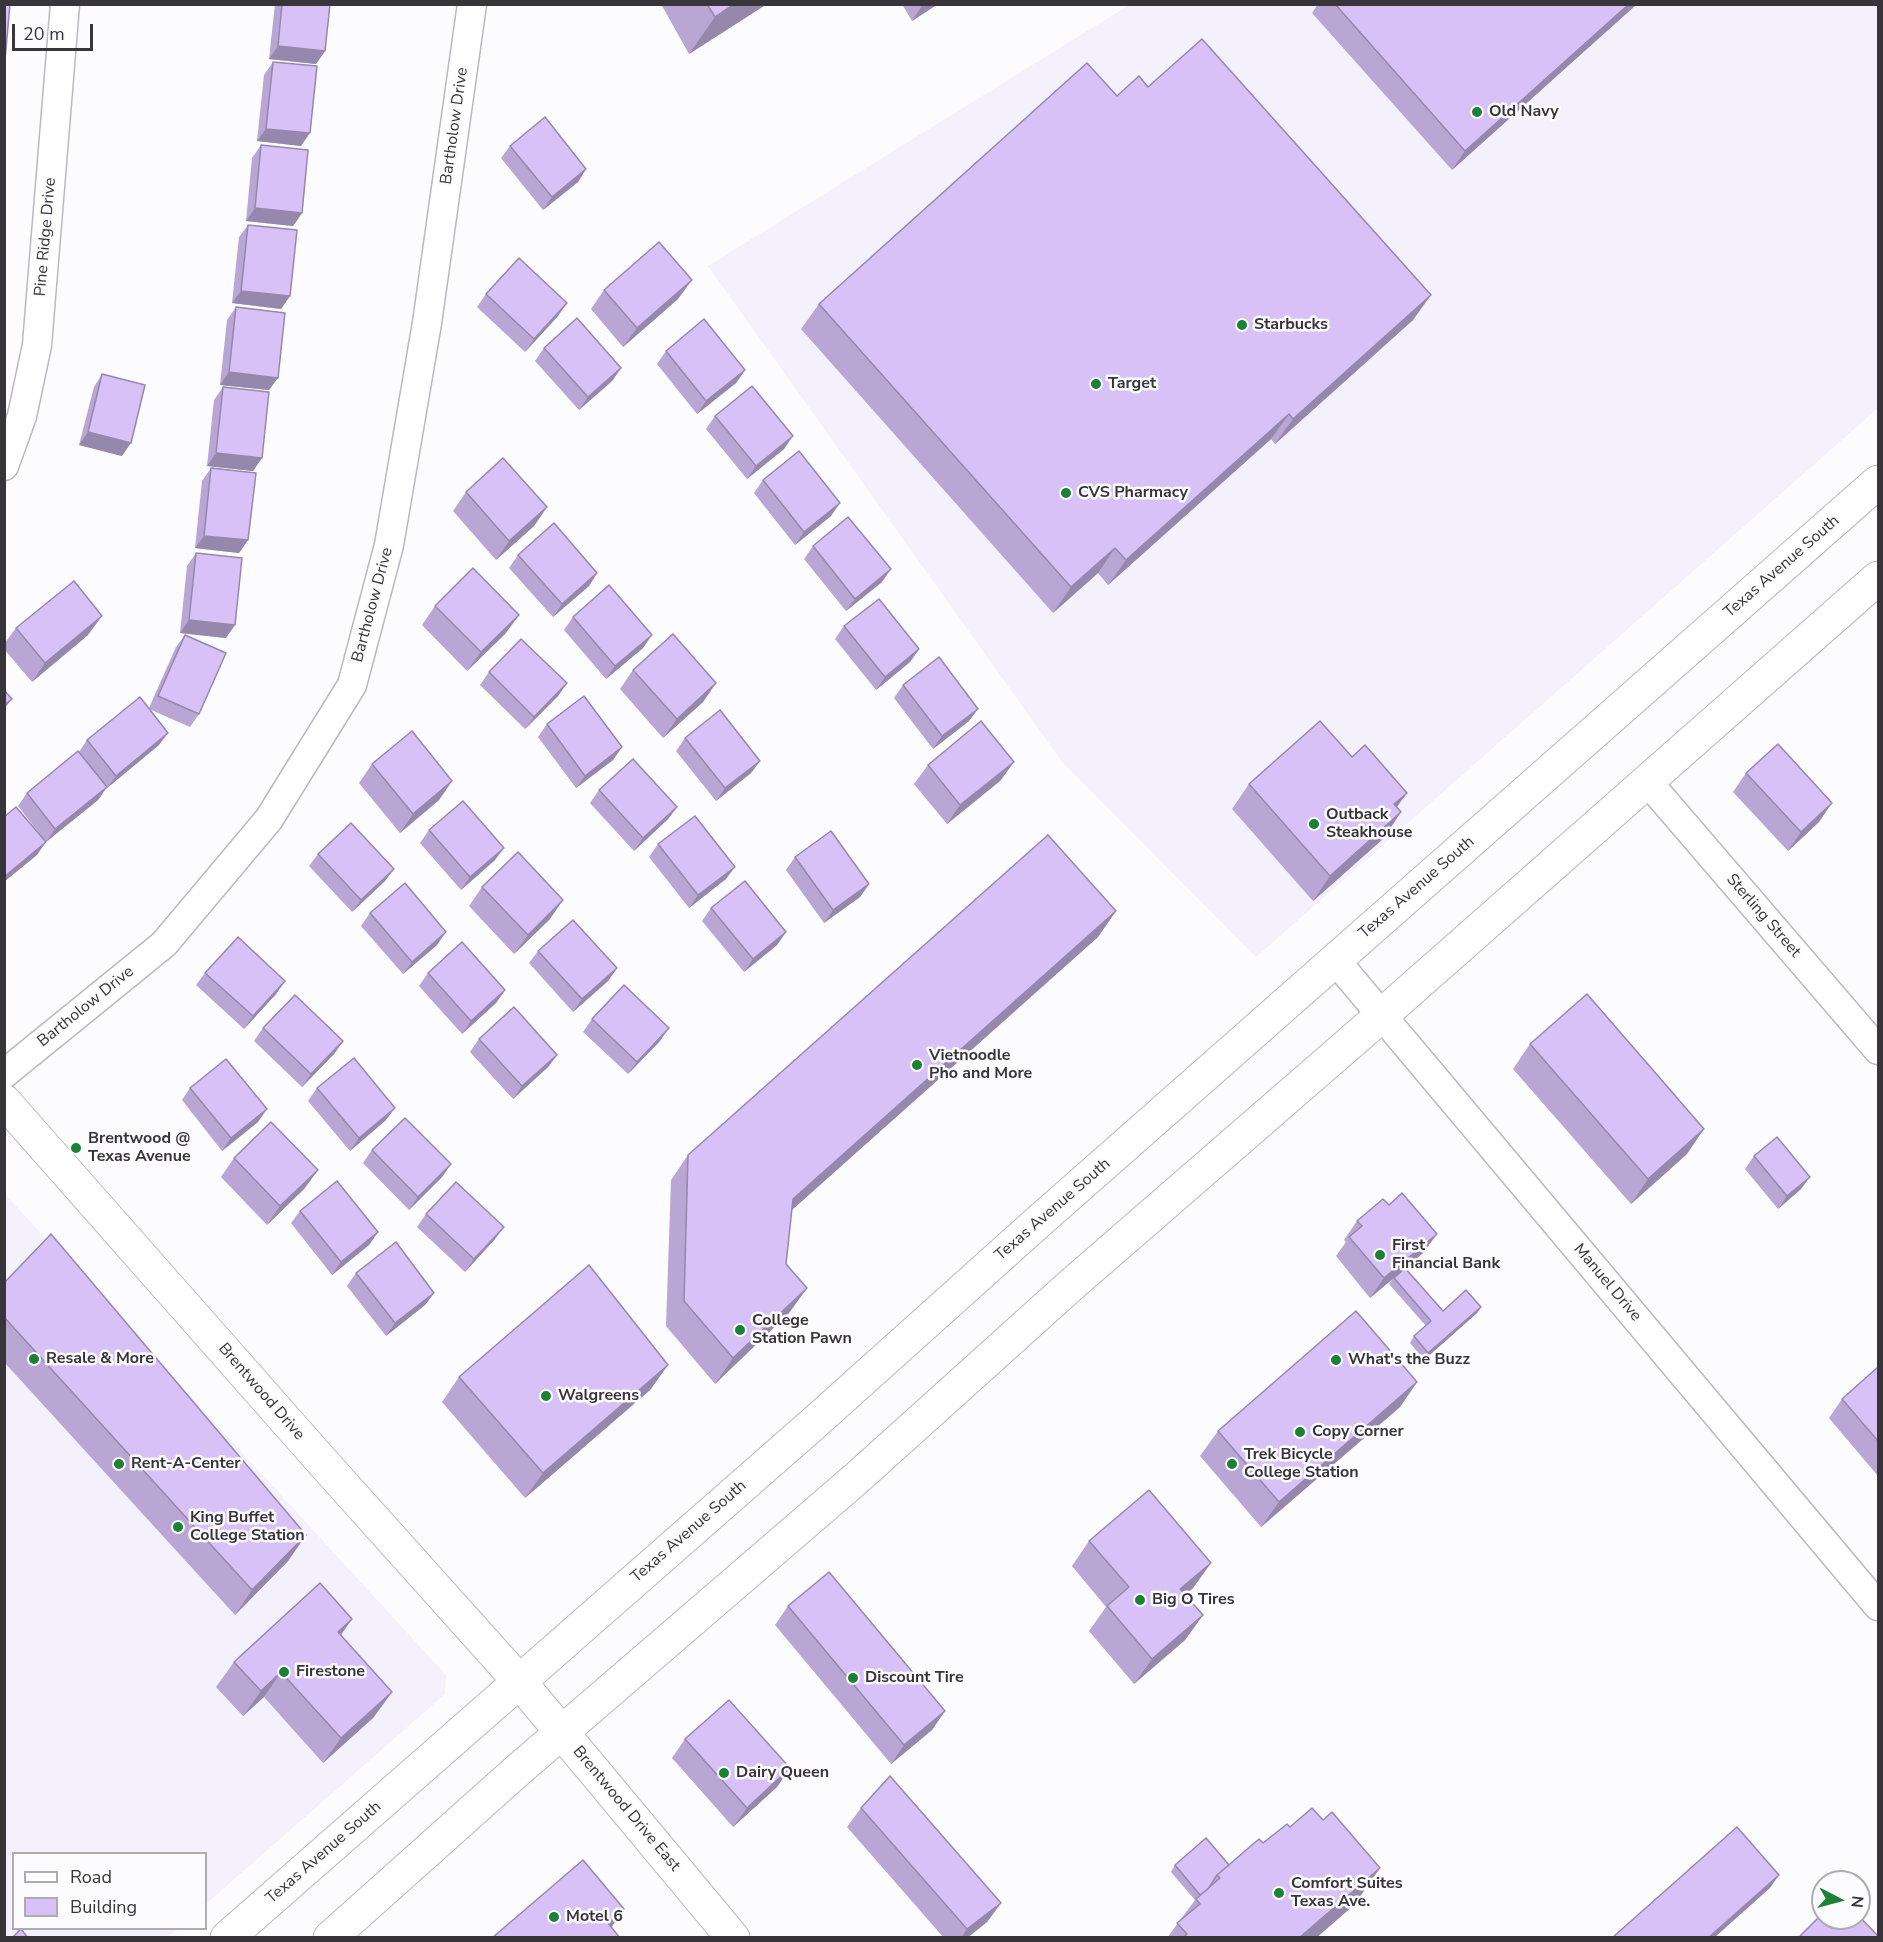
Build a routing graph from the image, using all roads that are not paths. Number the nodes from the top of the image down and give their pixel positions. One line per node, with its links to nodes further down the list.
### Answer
1 (65, 4): 3 (street, Pine Ridge Drive)
2 (472, 4): 10 (street, Bartholow Drive)
3 (4, 466)
4 (1878, 482): 7 (main road, Texas Avenue South)
5 (1878, 579): 6 (main road)
6 (1647, 782): 8 (main road); 9 (street, Sterling Street)
7 (1336, 961): 8 (street, Manuel Drive); 13 (main road, Texas Avenue South)
8 (1382, 1016): 12 (street, Manuel Drive); 14 (main road)
9 (1878, 1050)
10 (4, 1074)
11 (4, 1101): 13 (main road, Brentwood Drive)
12 (1878, 1606)
13 (519, 1681): 14 (main road, Brentwood Drive East); 15 (main road, Texas Avenue South)
14 (561, 1733): 16 (main road); 17 (main road, Brentwood Drive East)
15 (227, 1938)
16 (330, 1938)
17 (733, 1938)

